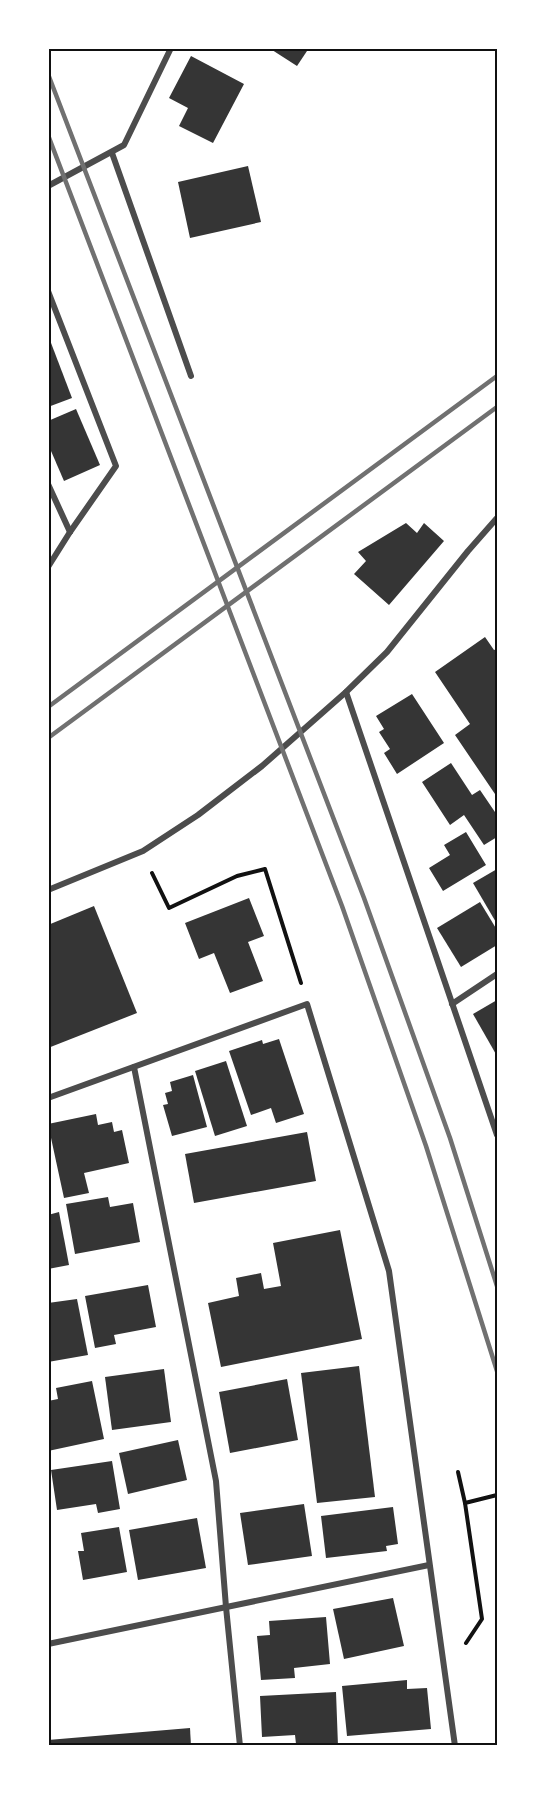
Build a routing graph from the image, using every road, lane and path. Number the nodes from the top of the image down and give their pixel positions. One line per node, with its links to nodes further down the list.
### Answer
1 (171, 48): 2 (street)
2 (112, 153): 3 (street); 5 (street)
3 (48, 186)
4 (48, 291): 8 (street)
5 (191, 376)
6 (48, 484): 8 (street)
7 (497, 519): 10 (street)
8 (70, 532): 9 (street)
9 (48, 567)
10 (346, 692): 12 (street); 15 (street)
11 (150, 869): 14 (path)
12 (48, 890)
13 (497, 974): 15 (street)
14 (307, 1004): 16 (street); 22 (street)
15 (452, 1004): 18 (street)
16 (134, 1067): 17 (street); 23 (street)
17 (48, 1098)
18 (497, 1135)
19 (458, 1472): 21 (path)
20 (497, 1495): 21 (path)
21 (465, 1503): 24 (path)
22 (429, 1565): 23 (street); 28 (street)
23 (226, 1607): 26 (street); 27 (street)
24 (482, 1619)
25 (48, 1635): 26 (street)
26 (49, 1643)
27 (240, 1746)
28 (455, 1746)

